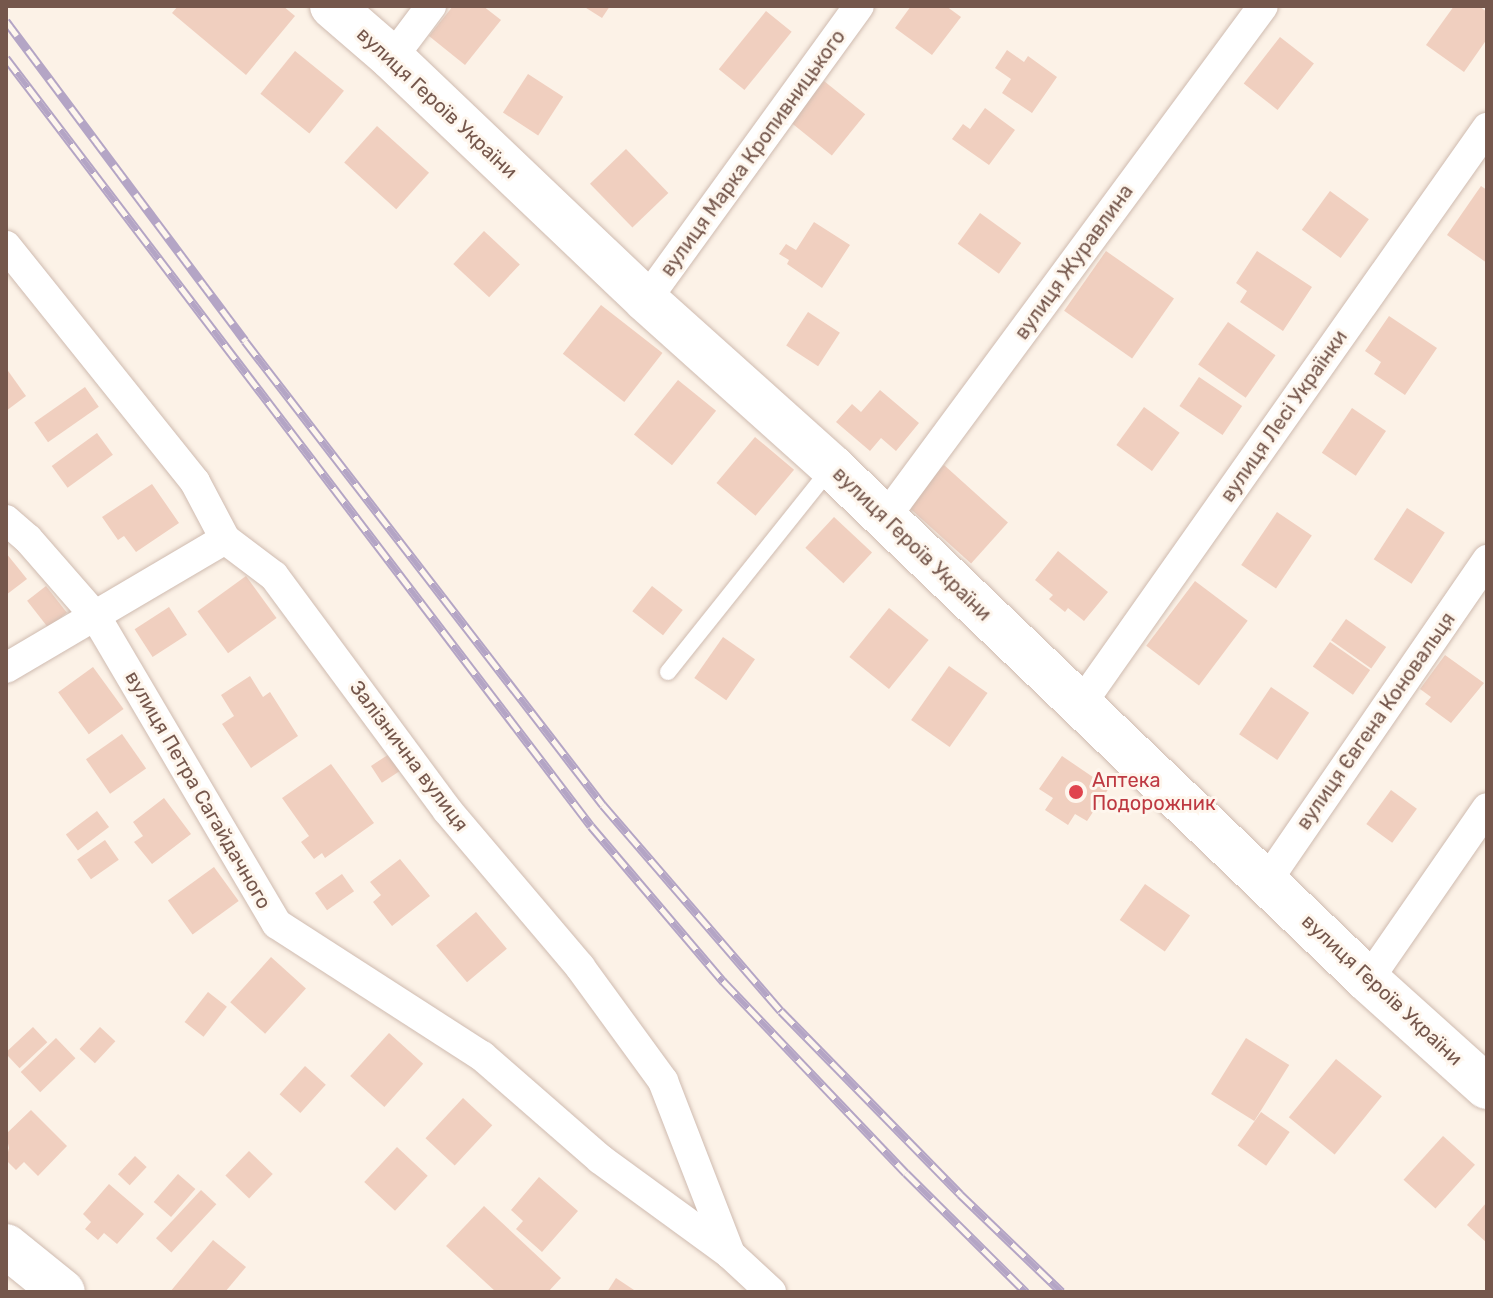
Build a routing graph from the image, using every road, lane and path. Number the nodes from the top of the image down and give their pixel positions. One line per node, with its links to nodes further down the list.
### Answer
1 (332, 6): 5 (street, вулиця Героїв України)
2 (431, 6): 5 (street)
3 (859, 6): 8 (street, вулиця Марка Кропивницького)
4 (1263, 6): 10 (street, вулиця Журавлина)
5 (392, 58): 8 (street, вулиця Героїв України)
6 (1487, 128): 17 (street, вулиця Лесі Українки)
7 (6, 246): 12 (street, Залізнична вулиця)
8 (646, 300): 9 (street, вулиця Героїв України)
9 (832, 467): 10 (street, вулиця Героїв України); 16 (lane)
10 (885, 518): 17 (street, вулиця Героїв України)
11 (6, 520): 14 (street, вулиця Петра Сагайдачного)
12 (225, 539): 14 (street); 23 (street, Залізнична вулиця)
13 (1487, 560): 19 (street, вулиця Євгена Коновальця)
14 (96, 617): 15 (street); 23 (street, вулиця Петра Сагайдачного)
15 (6, 668)
16 (668, 672)
17 (1081, 704): 19 (street, вулиця Героїв України)
18 (1487, 808): 20 (street)
19 (1266, 882): 20 (street, вулиця Героїв України)
20 (1368, 980): 21 (street, вулиця Героїв України)
21 (1487, 1087)
22 (6, 1246): 24 (street)
23 (730, 1254): 25 (street, Залізнична вулиця)
24 (63, 1292)
25 (771, 1292)

